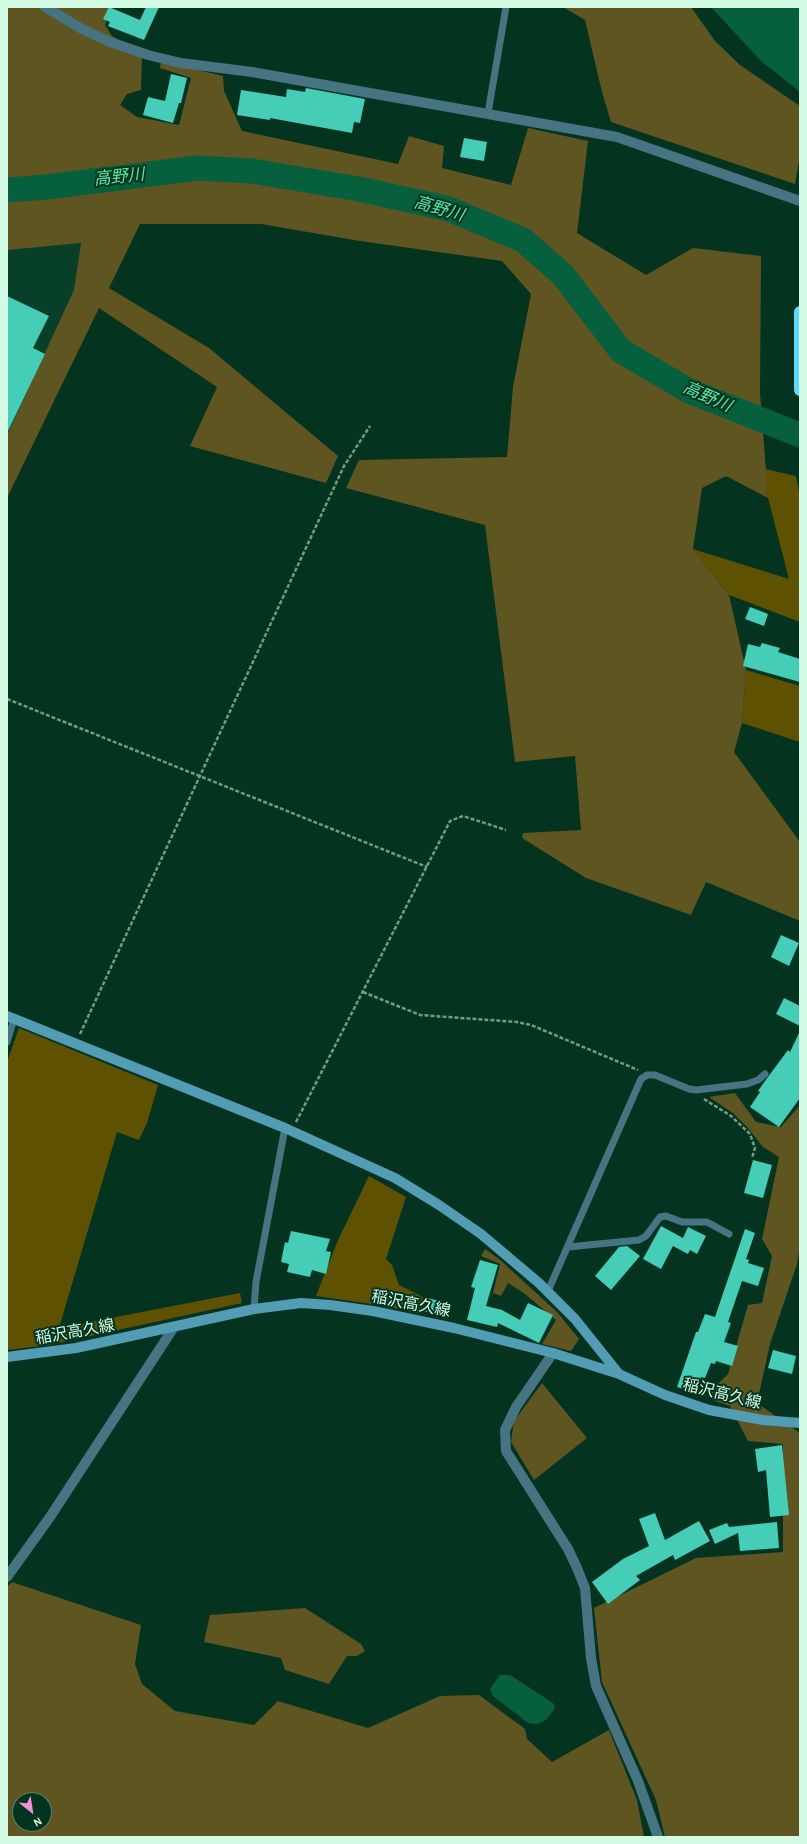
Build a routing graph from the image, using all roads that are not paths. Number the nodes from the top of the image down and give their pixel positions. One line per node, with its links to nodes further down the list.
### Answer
1 (45, 7): 3 (street)
2 (506, 7): 3 (lane)
3 (488, 113): 4 (street)
4 (800, 201)
5 (800, 312): 6 (highway)
6 (800, 390)
7 (11, 1017): 8 (lane); 10 (main road)
8 (7, 1042)
9 (765, 1074): 12 (lane)
10 (288, 1130): 13 (main road); 14 (lane)
11 (729, 1234): 12 (lane)
12 (568, 1247): 13 (lane)
13 (548, 1291): 18 (main road)
14 (254, 1309): 15 (main road, 稲沢高久線); 16 (main road, 稲沢高久線)
15 (174, 1327): 17 (main road, 稲沢高久線); 20 (street)
16 (553, 1353): 18 (main road, 稲沢高久線); 21 (street)
17 (7, 1357)
18 (619, 1374): 19 (main road, 稲沢高久線)
19 (800, 1424)
20 (7, 1577)
21 (658, 1837)

